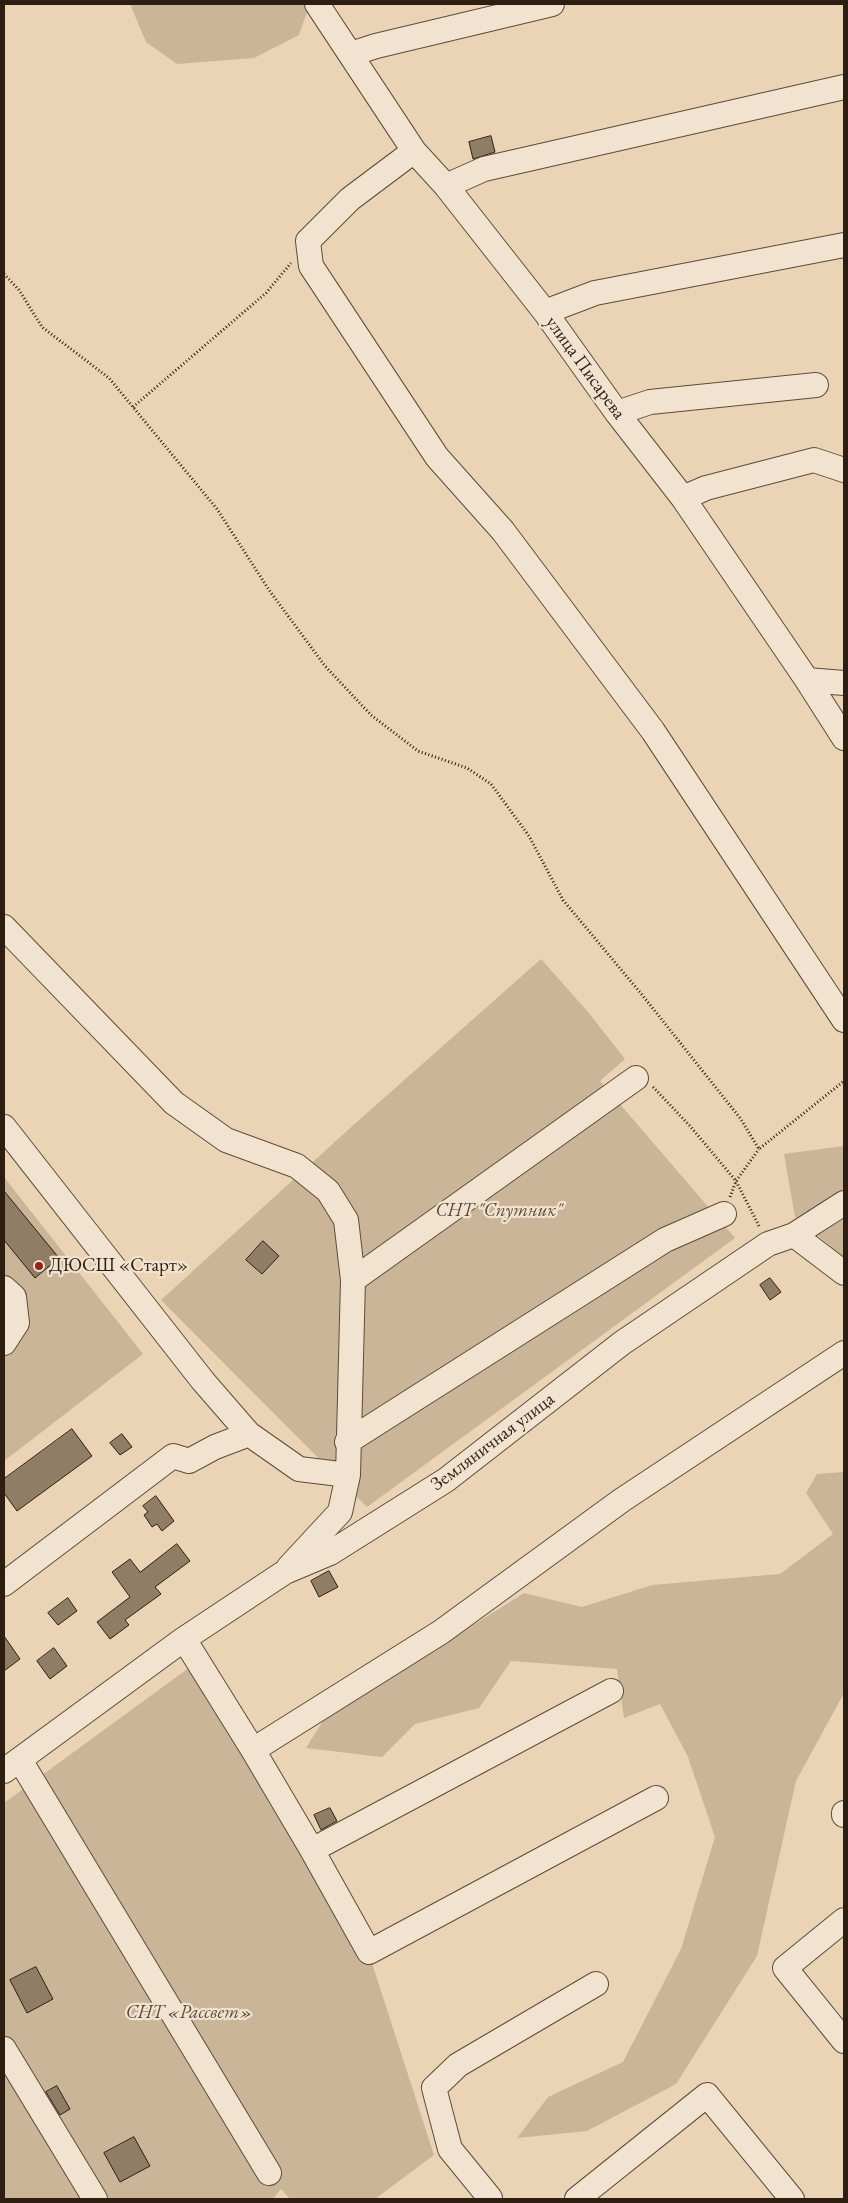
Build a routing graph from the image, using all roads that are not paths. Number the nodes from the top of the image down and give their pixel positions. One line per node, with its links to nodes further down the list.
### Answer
1 (317, 4): 3 (street, улица Писарева)
2 (552, 4): 3 (street)
3 (351, 54): 5 (street, улица Писарева)
4 (844, 87): 6 (street)
5 (414, 152): 6 (street, улица Писарева); 17 (street)
6 (446, 186): 8 (street, улица Писарева)
7 (844, 245): 8 (street)
8 (545, 312): 10 (street, улица Писарева)
9 (816, 385): 10 (street)
10 (617, 413): 12 (street, улица Писарева)
11 (844, 470): 12 (street)
12 (683, 498): 13 (street, улица Писарева)
13 (807, 680): 14 (street); 15 (street, улица Писарева)
14 (844, 683)
15 (844, 738)
16 (4, 927): 24 (street)
17 (844, 1020)
18 (636, 1078): 24 (street)
19 (4, 1127): 28 (street)
20 (844, 1204): 22 (street, Земляничная улица)
21 (724, 1214): 29 (street)
22 (794, 1235): 23 (street); 31 (street, Земляничная улица)
23 (844, 1273)
24 (353, 1280): 29 (street)
25 (4, 1288): 26 (street)
26 (4, 1342)
27 (844, 1353): 35 (street)
28 (249, 1434): 30 (street); 32 (street)
29 (347, 1442): 30 (street)
30 (348, 1475): 31 (street)
31 (285, 1572): 33 (street, Земляничная улица)
32 (4, 1584)
33 (184, 1639): 35 (street); 36 (street, Земляничная улица)
34 (611, 1690): 38 (street)
35 (253, 1750): 38 (street)
36 (12, 1765): 43 (street)
37 (656, 1798): 38 (street)
38 (312, 1850)
39 (844, 1920): 41 (street)
40 (596, 1984): 46 (street)
41 (844, 2041)
42 (4, 2049): 45 (street)
43 (269, 2173)
44 (591, 2195): 47 (street)
45 (95, 2199)
46 (490, 2199)
47 (792, 2199)

